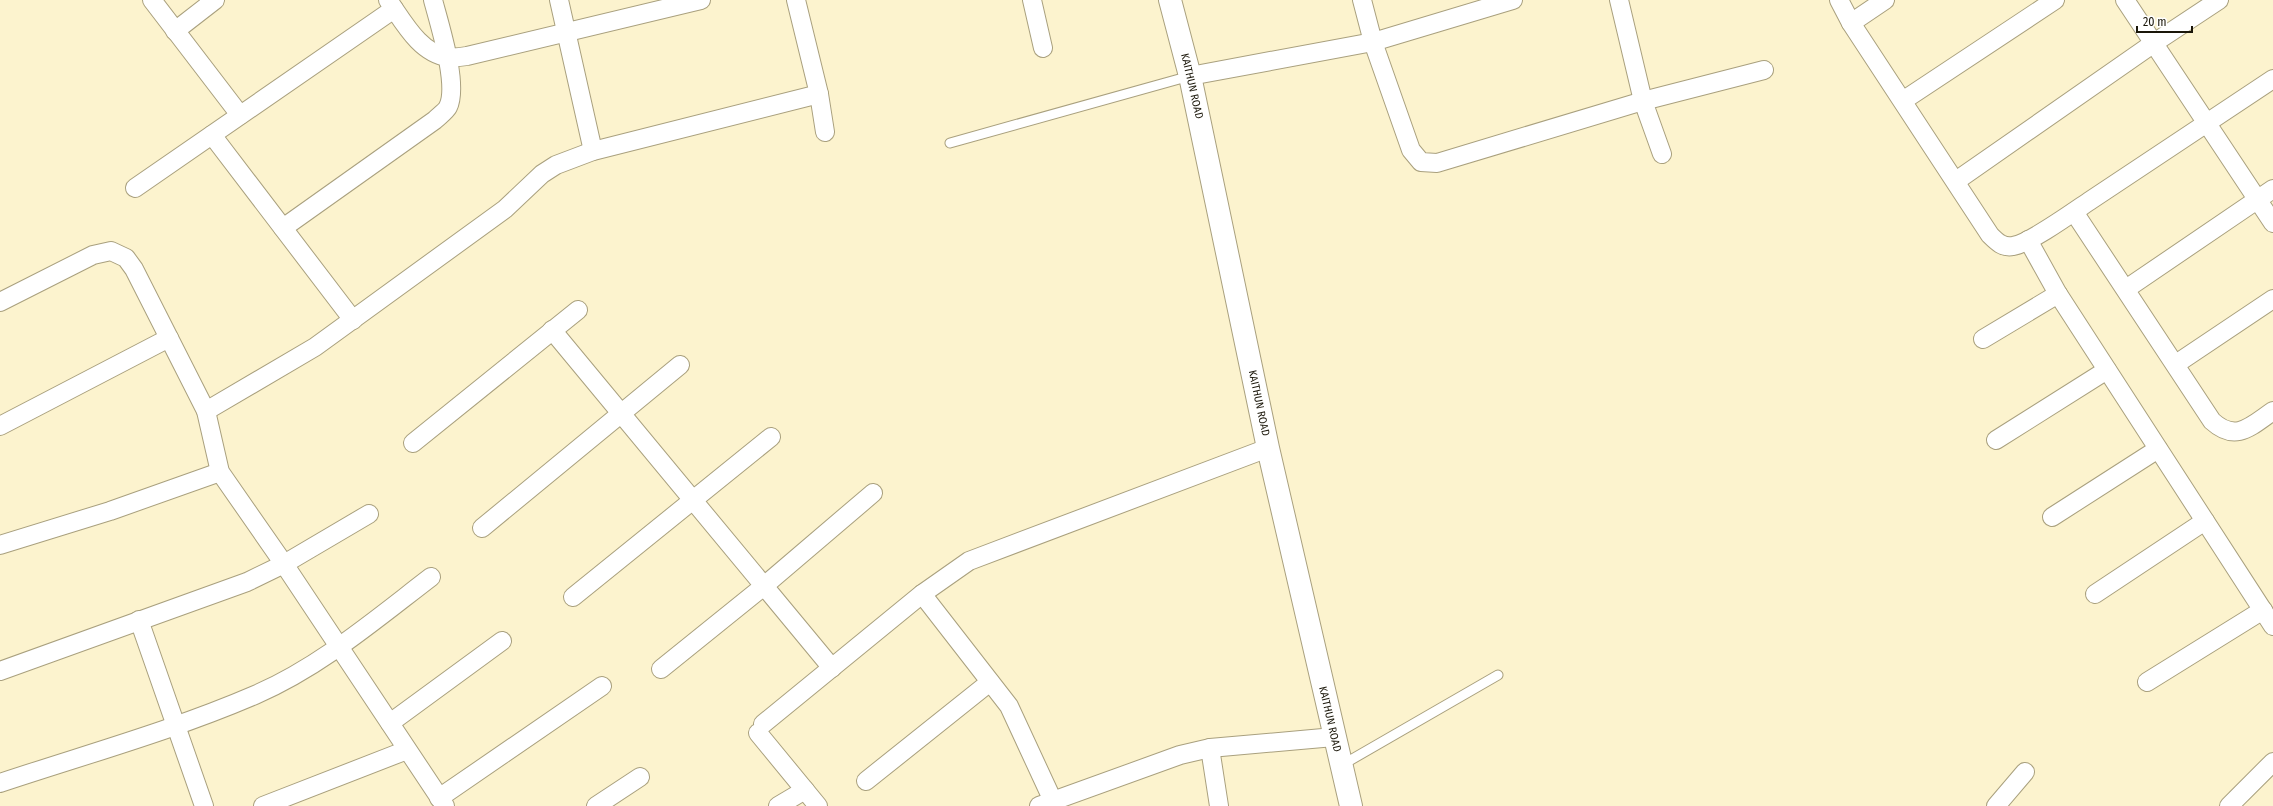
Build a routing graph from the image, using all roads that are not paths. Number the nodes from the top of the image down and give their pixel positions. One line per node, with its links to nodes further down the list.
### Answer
1 (152, 0): 19 (street)
2 (215, 0): 19 (street)
3 (433, 0): 24 (street)
4 (559, 0): 20 (street)
5 (701, 0): 20 (street)
6 (796, 0): 28 (street)
7 (1032, 0): 23 (street)
8 (1170, 0): 26 (street, KAITHUN ROAD)
9 (1362, 0): 21 (street)
10 (1513, 0): 21 (street)
11 (1619, 0): 30 (street)
12 (1839, 0): 18 (street)
13 (1886, 0): 18 (street)
14 (2055, 0): 29 (street)
15 (2125, 0): 22 (street)
16 (2219, 0): 22 (street)
17 (391, 5): 24 (street); 31 (street)
18 (1851, 23): 29 (street)
19 (175, 31): 31 (street)
20 (567, 32): 24 (street); 36 (street)
21 (1373, 42): 26 (street); 30 (street)
22 (2154, 42): 32 (street); 38 (street)
23 (1043, 48)
24 (448, 57): 44 (street)
25 (1764, 70): 30 (street)
26 (1190, 76): 35 (lane); 65 (street, KAITHUN ROAD)
27 (2273, 79): 32 (street)
28 (819, 94): 33 (street); 36 (street)
29 (1904, 100): 38 (street)
30 (1643, 101): 37 (street)
31 (240, 115): 34 (street)
32 (2207, 122): 41 (street); 42 (street)
33 (825, 132)
34 (212, 134): 39 (street); 44 (street)
35 (950, 143)
36 (593, 151): 51 (street)
37 (1662, 154)
38 (1956, 181): 45 (street)
39 (135, 188)
40 (2273, 189): 41 (street)
41 (2258, 199): 43 (street); 46 (street)
42 (2074, 212): 45 (street); 46 (street)
43 (2273, 223)
44 (283, 228): 51 (street)
45 (2028, 240): 47 (street)
46 (2126, 289): 55 (street)
47 (2058, 294): 54 (street); 57 (street)
48 (2273, 299): 55 (street)
49 (0, 302): 53 (street)
50 (578, 310): 52 (street)
51 (352, 320): 58 (street)
52 (552, 330): 60 (street); 64 (street)
53 (169, 338): 58 (street); 61 (street)
54 (1983, 339)
55 (2176, 364): 59 (street)
56 (680, 365): 60 (street)
57 (2107, 370): 63 (street); 66 (street)
58 (206, 411): 67 (street)
59 (2273, 411)
60 (622, 414): 69 (street); 73 (street)
61 (0, 426)
62 (770, 437): 69 (street)
63 (1996, 440)
64 (413, 443)
65 (1268, 448): 78 (street); 95 (street, KAITHUN ROAD)
66 (2158, 449): 71 (street); 72 (street)
67 (220, 472): 74 (street); 75 (street)
68 (873, 493): 77 (street)
69 (694, 501): 77 (street); 80 (street)
70 (369, 514): 75 (street)
71 (2052, 517)
72 (2205, 522): 79 (street); 81 (street)
73 (482, 528)
74 (0, 545)
75 (284, 564): 82 (street); 85 (street)
76 (431, 577): 85 (street)
77 (764, 586): 86 (street); 87 (street)
78 (922, 594): 86 (street); 90 (street)
79 (2095, 594)
80 (573, 597)
81 (2263, 610): 83 (street); 91 (street)
82 (139, 620): 88 (street); 94 (street)
83 (2273, 626)
84 (502, 642): 93 (street)
85 (338, 646): 93 (street); 94 (street)
86 (832, 668): 104 (street)
87 (661, 669)
88 (0, 671)
89 (1498, 675): 99 (lane)
90 (990, 682): 102 (street); 106 (street)
91 (2147, 682)
92 (602, 686): 105 (street)
93 (390, 723): 97 (street)
94 (176, 724): 103 (street); 107 (street)
95 (1334, 737): 96 (street); 99 (street, KAITHUN ROAD)
96 (1210, 748): 106 (street); 112 (street)
97 (407, 750): 105 (street); 108 (street)
98 (2273, 762): 115 (street)
99 (1341, 766): 113 (street, KAITHUN ROAD)
100 (2025, 772): 114 (street)
101 (640, 777): 109 (street)
102 (866, 781)
103 (0, 783)
104 (805, 790): 110 (street); 111 (street)
105 (442, 802)
106 (1046, 804)
107 (204, 806)
108 (263, 806)
109 (596, 806)
110 (778, 806)
111 (818, 806)
112 (1219, 806)
113 (1351, 806)
114 (1996, 806)
115 (2229, 806)

